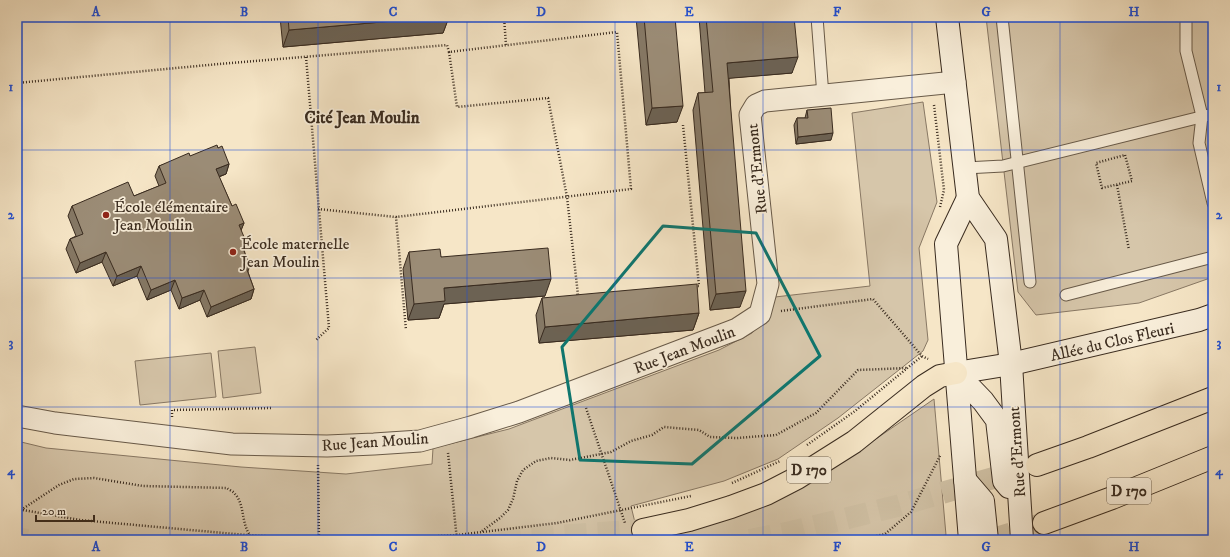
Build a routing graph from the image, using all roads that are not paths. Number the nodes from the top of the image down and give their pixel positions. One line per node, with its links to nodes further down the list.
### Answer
1 (817, 17): 6 (lane)
2 (947, 17): 5 (main road)
3 (1002, 17): 9 (lane)
4 (1186, 17): 8 (lane)
5 (955, 82): 6 (street, Rue d'Ermont); 10 (main road)
6 (824, 96): 16 (street, Rue d'Ermont)
7 (1213, 114): 8 (lane)
8 (1202, 116): 9 (lane); 12 (lane)
9 (1017, 162): 10 (lane); 14 (lane)
10 (964, 168): 11 (main road)
11 (968, 198): 18 (main road, Rue d'Ermont); 19 (main road)
12 (1213, 203)
13 (1213, 257): 15 (lane)
14 (1030, 282)
15 (1066, 295)
16 (760, 314): 21 (street, Rue Jean Moulin)
17 (1208, 317): 18 (main road, Allée du Clos Fleuri)
18 (1011, 364): 19 (main road, Allée du Clos Fleuri); 25 (main road, Rue d'Ermont)
19 (956, 373): 24 (main road); 25 (main road); 27 (highway, D 170)
20 (1213, 398): 23 (highway)
21 (17, 416)
22 (1213, 458): 26 (highway, D 170)
23 (1038, 465)
24 (965, 480): 28 (main road); 29 (main road)
25 (1020, 501): 30 (main road, Rue d'Ermont)
26 (1044, 523)
27 (634, 528)
28 (970, 540)
29 (987, 540)
30 (1022, 540)

